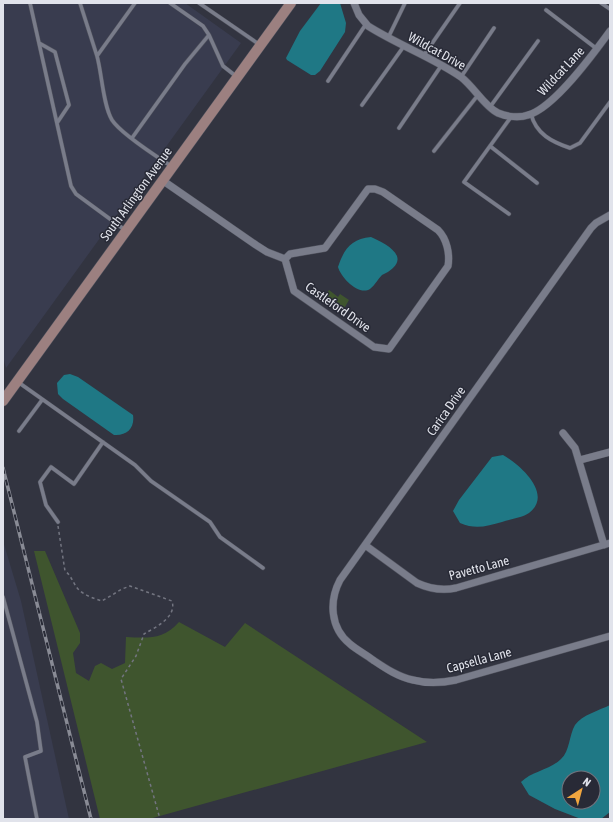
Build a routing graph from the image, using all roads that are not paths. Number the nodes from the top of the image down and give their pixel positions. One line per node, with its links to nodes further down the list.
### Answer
1 (30, 3): 19 (lane)
2 (80, 3): 23 (lane)
3 (135, 3): 23 (lane)
4 (170, 3): 16 (lane)
5 (199, 3): 20 (lane)
6 (290, 3): 20 (main road, South Arlington Avenue)
7 (354, 3): 13 (street, Wildcat Drive)
8 (405, 3): 17 (lane)
9 (460, 3): 24 (lane)
10 (601, 3): 11 (lane)
11 (610, 9)
12 (546, 10): 22 (lane)
13 (366, 24): 17 (street, Wildcat Drive); 28 (lane)
14 (494, 28): 27 (lane)
15 (610, 31): 22 (street, Wildcat Lane)
16 (209, 36): 26 (lane); 38 (lane)
17 (388, 38): 21 (street, Wildcat Drive)
18 (538, 41): 32 (lane)
19 (39, 43): 36 (lane); 36 (lane)
20 (260, 46): 26 (main road, South Arlington Avenue)
21 (404, 46): 24 (street, Wildcat Drive); 31 (lane)
22 (597, 49): 33 (street, Wildcat Lane)
23 (97, 56): 38 (lane)
24 (423, 56): 25 (street, Wildcat Drive)
25 (441, 66): 27 (street, Wildcat Drive); 37 (lane)
26 (238, 77): 41 (main road, South Arlington Avenue)
27 (461, 78): 29 (street, Wildcat Drive)
28 (328, 81)
29 (479, 94): 32 (street, Wildcat Drive); 40 (lane)
30 (610, 102): 33 (lane)
31 (362, 105)
32 (490, 107): 34 (street, Wildcat Drive)
33 (531, 114): 35 (street, Wildcat Lane)
34 (512, 116): 35 (street, Wildcat Drive); 39 (lane)
35 (522, 116)
36 (57, 123): 46 (lane)
37 (398, 128)
38 (132, 138): 41 (lane)
39 (490, 146): 43 (lane); 44 (lane)
40 (434, 151)
41 (172, 167): 42 (main road, South Arlington Avenue)
42 (162, 180): 46 (main road, South Arlington Avenue); 47 (street)
43 (537, 183)
44 (509, 214)
45 (610, 215): 58 (street, Carica Drive)
46 (126, 231): 48 (main road, South Arlington Avenue)
47 (285, 259): 47 (street, Castleford Drive)
48 (17, 381): 49 (lane); 50 (main road, South Arlington Avenue)
49 (42, 400): 51 (lane); 53 (lane)
50 (3, 401)
51 (19, 432)
52 (563, 433): 55 (street)
53 (103, 442): 56 (lane); 59 (lane)
54 (610, 452): 55 (street)
55 (580, 460): 57 (street)
56 (58, 522)
57 (607, 544): 58 (street, Pavetto Lane)
58 (365, 545): 61 (street, Carica Drive)
59 (263, 568)
60 (3, 596): 63 (lane)
61 (341, 634): 62 (street, Capsella Lane)
62 (610, 636)
63 (37, 819)

